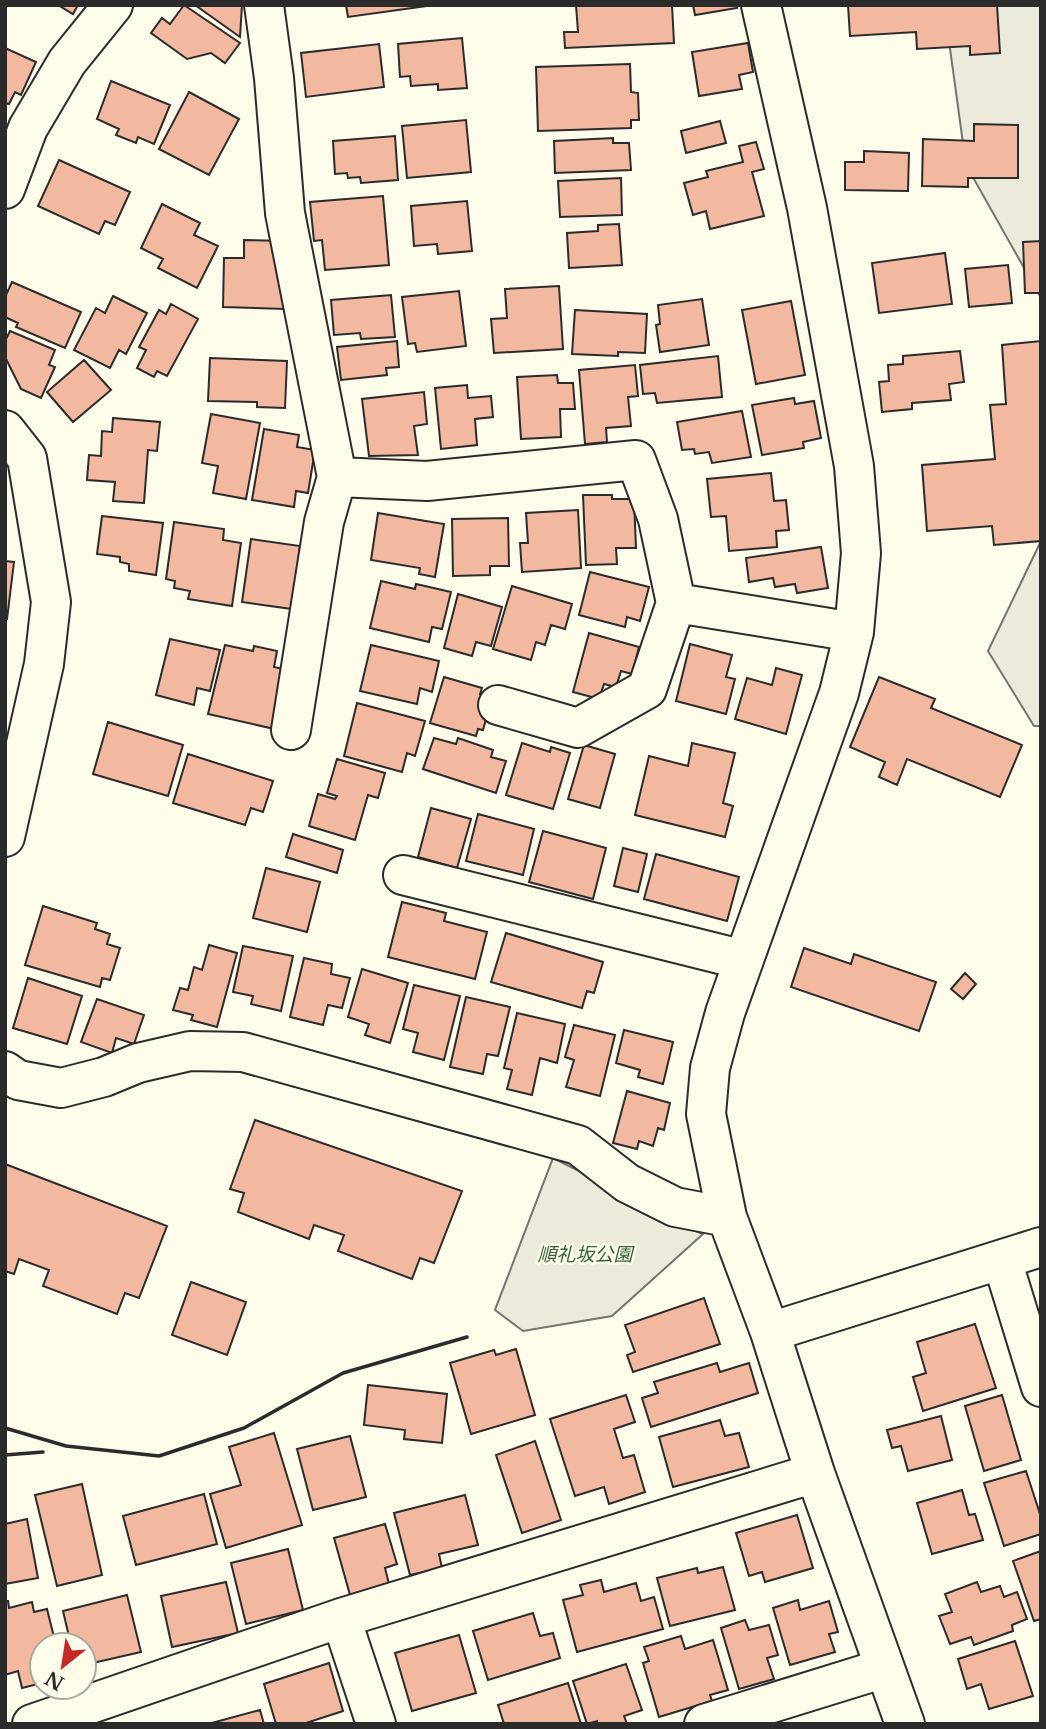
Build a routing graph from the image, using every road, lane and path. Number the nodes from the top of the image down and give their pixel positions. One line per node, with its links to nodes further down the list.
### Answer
1 (113, 5): 4 (street)
2 (264, 5): 6 (street)
3 (761, 5): 8 (street)
4 (5, 189)
5 (5, 430): 11 (street)
6 (337, 477): 7 (street); 10 (street)
7 (676, 603): 8 (street); 9 (street)
8 (853, 632): 13 (street)
9 (498, 705)
10 (291, 730)
11 (5, 838)
12 (403, 875): 13 (street)
13 (744, 960): 15 (street)
14 (5, 1072): 15 (street)
15 (727, 1217): 18 (street)
16 (1041, 1247): 17 (street)
17 (1002, 1260): 18 (street); 19 (street)
18 (770, 1332): 20 (street)
19 (1041, 1387)
20 (816, 1473): 21 (street); 22 (street)
21 (341, 1618): 23 (street); 24 (street)
22 (885, 1668): 25 (street); 26 (street)
23 (32, 1724)
24 (376, 1724)
25 (704, 1724)
26 (905, 1724)

